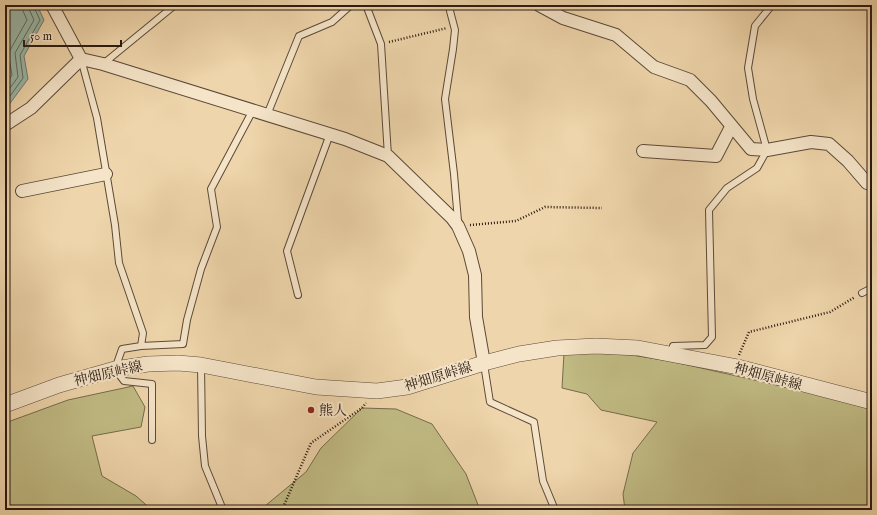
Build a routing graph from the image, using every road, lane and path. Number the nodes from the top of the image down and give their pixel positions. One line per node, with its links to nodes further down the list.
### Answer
1 (52, 5): 10 (street)
2 (175, 5): 11 (lane)
3 (351, 5): 13 (lane)
4 (366, 5): 9 (lane)
5 (452, 5): 8 (lane)
6 (539, 5): 15 (street)
7 (772, 5): 17 (lane)
8 (454, 26): 9 (path); 24 (lane)
9 (381, 44): 19 (lane)
10 (81, 59): 11 (street); 14 (street); 20 (lane)
11 (103, 64): 12 (street)
12 (253, 110): 13 (street); 28 (lane)
13 (267, 115): 16 (street)
14 (5, 126)
15 (732, 127): 17 (street); 18 (street)
16 (330, 134): 19 (street); 27 (lane)
17 (767, 150): 21 (street); 29 (lane)
18 (643, 151)
19 (388, 156): 24 (street)
20 (106, 174): 22 (street); 28 (lane)
21 (872, 184)
22 (22, 191)
23 (602, 208): 24 (path)
24 (458, 226): 30 (street)
25 (872, 288): 26 (lane)
26 (862, 293): 32 (path)
27 (298, 295)
28 (141, 346): 33 (lane)
29 (671, 355): 30 (street, 神畑原峠線); 32 (street, 神畑原峠線)
30 (484, 362): 34 (street, 神畑原峠線); 40 (lane)
31 (201, 365): 33 (street, 神畑原峠線); 34 (street, 神畑原峠線); 38 (lane)
32 (734, 366): 35 (street, 神畑原峠線)
33 (115, 369): 36 (street, 神畑原峠線); 37 (lane)
34 (377, 391): 39 (path)
35 (872, 402)
36 (5, 405)
37 (152, 440)
38 (223, 510)
39 (282, 510)
40 (555, 510)

